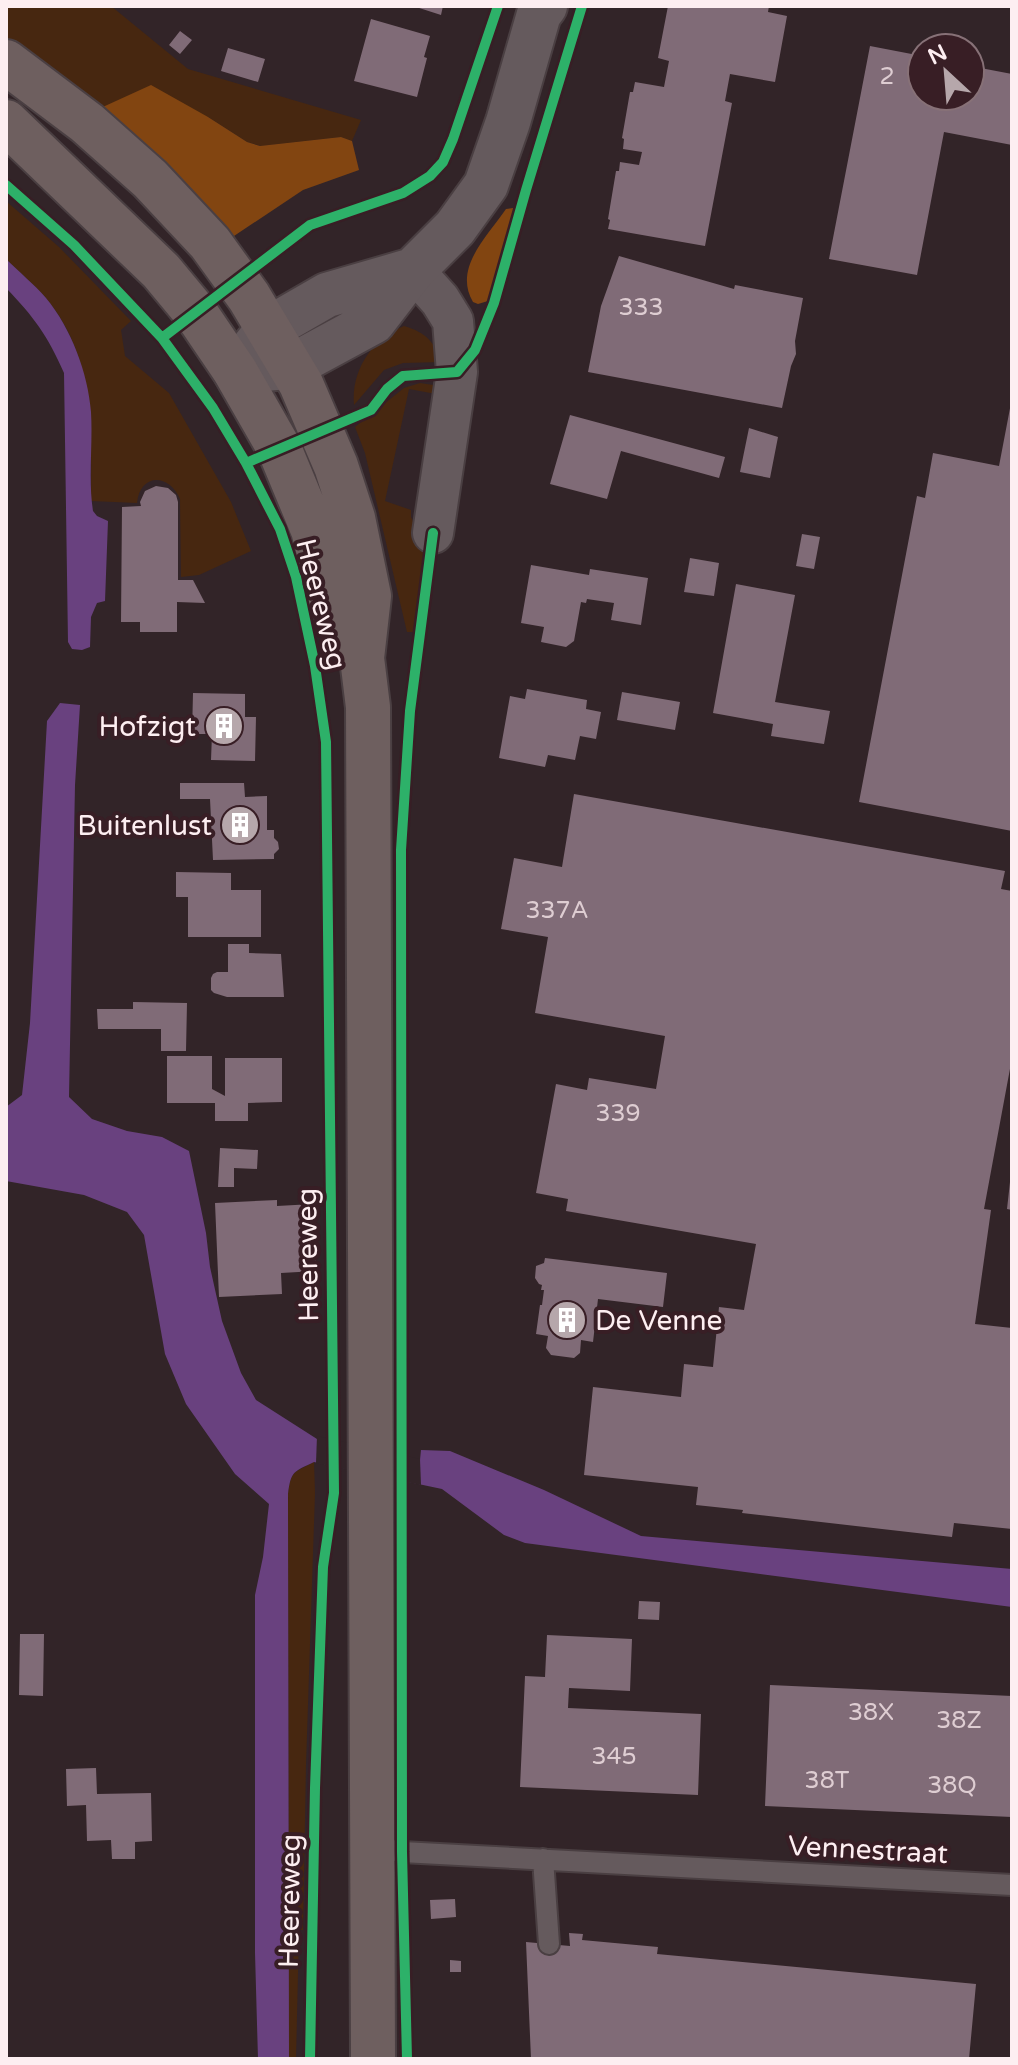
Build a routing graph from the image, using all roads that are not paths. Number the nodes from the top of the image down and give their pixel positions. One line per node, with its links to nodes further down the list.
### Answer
1 (541, 9): 4 (main road)
2 (6, 62): 5 (main road)
3 (6, 122): 7 (main road, Heereweg)
4 (413, 270): 5 (main road); 6 (main road); 8 (street)
5 (268, 329): 6 (main road); 7 (main road)
6 (290, 367): 7 (main road); 9 (main road)
7 (235, 371): 9 (main road, Heereweg)
8 (433, 533)
9 (362, 658): 10 (main road, Heereweg)
10 (372, 1846): 11 (lane); 14 (main road, Heereweg)
11 (543, 1859): 12 (lane, Vennestraat); 13 (lane)
12 (1012, 1885)
13 (549, 1944)
14 (373, 2059)

